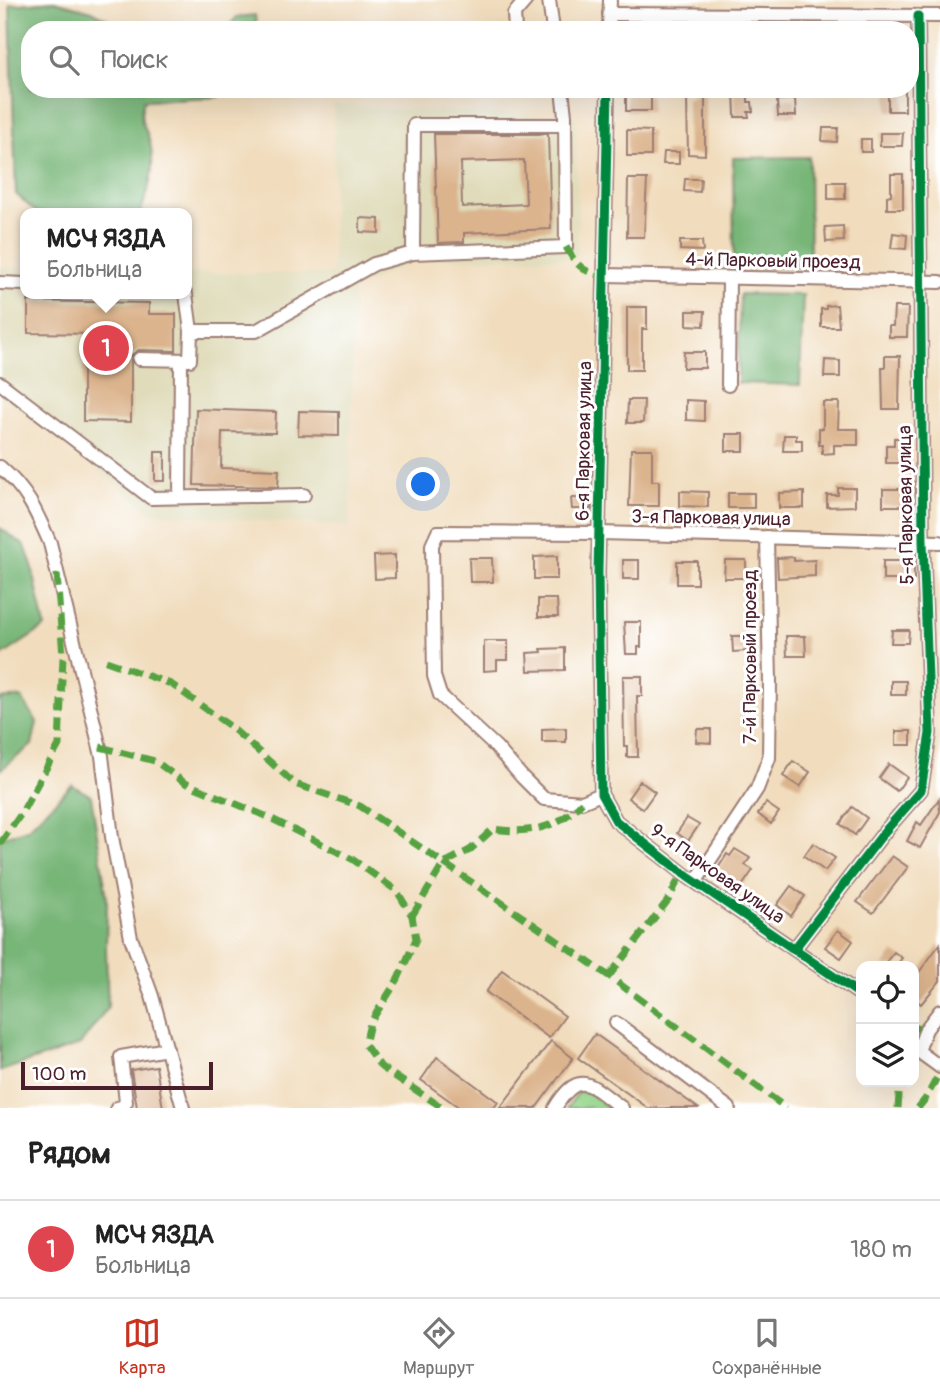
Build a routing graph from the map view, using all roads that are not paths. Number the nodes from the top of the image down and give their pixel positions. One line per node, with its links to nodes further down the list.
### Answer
1 (526, 0): 7 (street)
2 (549, 0): 8 (street)
3 (610, 0): 4 (street)
4 (609, 14): 5 (street); 9 (street)
5 (918, 16): 6 (street); 10 (street, 5-я Парковая улица)
6 (940, 16)
7 (514, 21)
8 (552, 21)
9 (609, 21)
10 (918, 21)
11 (563, 98): 14 (street)
12 (608, 98): 16 (street, 6-я Парковая улица)
13 (918, 98): 18 (street, 5-я Парковая улица)
14 (565, 125): 15 (street); 15 (street)
15 (414, 253): 23 (street)
16 (605, 275): 17 (street, 4-й Парковый проезд); 31 (street, 6-я Парковая улица)
17 (729, 278): 18 (street, 4-й Парковый проезд); 27 (street)
18 (919, 282): 19 (street, 4-й Парковый проезд); 33 (street, 5-я Парковая улица)
19 (940, 282)
20 (0, 283): 21 (street)
21 (20, 284)
22 (187, 299): 23 (street)
23 (191, 331): 25 (street)
24 (139, 359): 25 (street)
25 (181, 360): 30 (street)
26 (0, 383): 30 (street)
27 (727, 385)
28 (0, 467): 43 (street)
29 (304, 495): 30 (street)
30 (180, 497)
31 (599, 533): 32 (street, 3-я Парковая улица); 35 (street, 6-я Парковая улица); 35 (street, 3-я Парковая улица)
32 (767, 537): 33 (street, 3-я Парковая улица); 36 (street, 7-й Парковый проезд)
33 (923, 541): 34 (street, 3-я Парковая улица); 37 (street, 5-я Парковая улица)
34 (940, 542)
35 (601, 793): 36 (street, 9-я Парковая улица)
36 (696, 881): 37 (street, 9-я Парковая улица)
37 (795, 948): 38 (street, 9-я Парковая улица)
38 (856, 991)
39 (940, 1011): 42 (street)
40 (616, 1023): 49 (street)
41 (916, 1024): 42 (street)
42 (926, 1029): 44 (street)
43 (167, 1049): 45 (street); 46 (street)
44 (940, 1067)
45 (117, 1108)
46 (184, 1108)
47 (555, 1108): 48 (street)
48 (622, 1108)
49 (729, 1108)

